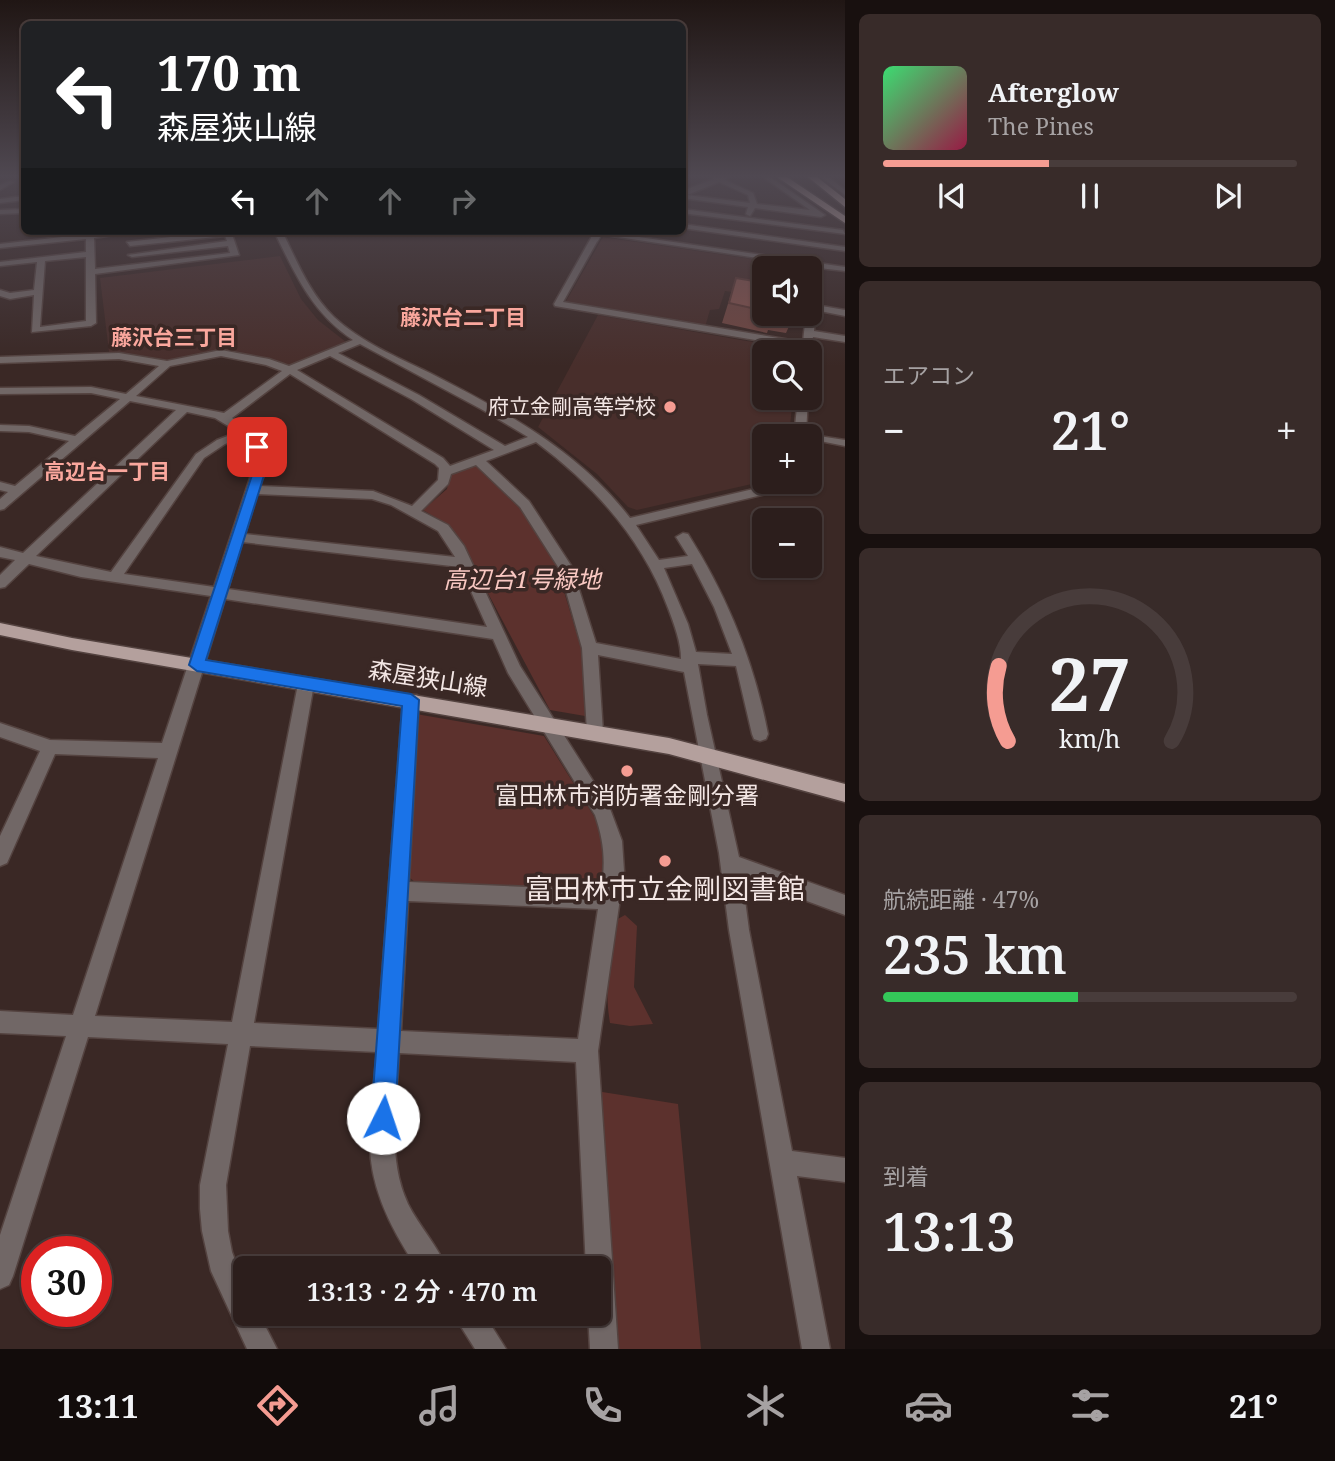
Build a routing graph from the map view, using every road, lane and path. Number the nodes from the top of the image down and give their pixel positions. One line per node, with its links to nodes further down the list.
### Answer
1 (54, 240): 11 (street)
2 (90, 240): 16 (street)
3 (130, 240): 13 (street)
4 (163, 240): 13 (street)
5 (230, 240): 12 (street)
6 (283, 240): 33 (street)
7 (597, 240): 34 (street)
8 (662, 240): 17 (street)
9 (744, 240): 17 (street)
10 (783, 240): 15 (street)
11 (36, 242): 14 (street)
12 (231, 243): 18 (street); 23 (street)
13 (130, 244): 18 (street)
14 (0, 246)
15 (845, 248)
16 (90, 254): 20 (street); 25 (street)
17 (740, 254): 19 (street)
18 (132, 255): 23 (street)
19 (755, 256)
20 (41, 260): 21 (street); 26 (street)
21 (0, 264)
22 (822, 265): 24 (street)
23 (133, 267): 25 (street)
24 (845, 269)
25 (91, 272): 26 (street)
26 (38, 292): 27 (street)
27 (0, 293)
28 (822, 309): 29 (street)
29 (845, 313)
30 (810, 326): 31 (street)
31 (809, 333): 32 (street); 35 (street)
32 (845, 339)
33 (361, 340): 36 (street); 46 (street)
34 (757, 340)
35 (808, 340)
36 (331, 353): 39 (street); 50 (street)
37 (0, 360): 38 (street)
38 (167, 364): 39 (street); 41 (street)
39 (290, 370): 43 (street); 52 (street)
40 (0, 391): 41 (street)
41 (129, 396): 42 (street); 48 (street)
42 (185, 408): 43 (street); 63 (street)
43 (226, 417): 45 (street)
44 (0, 428): 48 (street)
45 (244, 434): 54 (street); 67 (street)
46 (537, 438): 50 (street); 59 (street)
47 (822, 438): 49 (street)
48 (78, 440): 55 (street)
49 (845, 443)
50 (503, 450): 51 (street)
51 (478, 460): 52 (street); 72 (street)
52 (445, 472): 58 (street)
53 (0, 486): 55 (street)
54 (253, 490): 58 (street); 60 (street)
55 (18, 491): 57 (street)
56 (752, 493): 59 (street)
57 (0, 506)
58 (414, 511): 65 (street)
59 (627, 523): 66 (street)
60 (237, 537): 65 (street); 69 (street)
61 (683, 537): 64 (street)
62 (0, 552): 63 (street)
63 (26, 559): 67 (street); 68 (street)
64 (697, 559): 66 (street); 73 (street)
65 (465, 564): 71 (street)
66 (654, 565): 74 (street)
67 (115, 576): 69 (street)
68 (0, 583)
69 (219, 593): 71 (street); 75 (street)
70 (0, 629): 75 (main road, 森屋狭山線)
71 (497, 634): 78 (street)
72 (590, 648): 74 (street); 80 (street)
73 (742, 660): 74 (street); 81 (street)
74 (688, 663): 84 (street)
75 (197, 665): 76 (main road, 森屋狭山線); 83 (street)
76 (306, 684): 77 (main road, 森屋狭山線); 93 (street)
77 (411, 700): 78 (main road, 森屋狭山線); 88 (street)
78 (547, 723): 80 (main road, 森屋狭山線); 89 (street)
79 (0, 730): 82 (street)
80 (595, 732): 84 (main road, 森屋狭山線)
81 (760, 733)
82 (50, 747): 83 (street); 86 (street)
83 (169, 751): 92 (street)
84 (708, 756): 85 (main road, 森屋狭山線); 87 (street)
85 (845, 793)
86 (0, 857)
87 (731, 864): 90 (street); 96 (street)
88 (398, 891): 89 (street); 94 (street)
89 (610, 900): 95 (street)
90 (845, 905)
91 (0, 1022): 92 (street)
92 (79, 1025): 93 (street); 99 (street)
93 (240, 1034): 94 (street); 101 (street)
94 (388, 1042): 95 (street); 98 (street)
95 (587, 1051): 103 (street)
96 (782, 1162): 97 (street); 104 (street)
97 (845, 1170)
98 (425, 1256)
99 (0, 1276)
100 (476, 1326): 102 (street)
101 (263, 1349)
102 (492, 1349)
103 (604, 1349)
104 (816, 1349)

